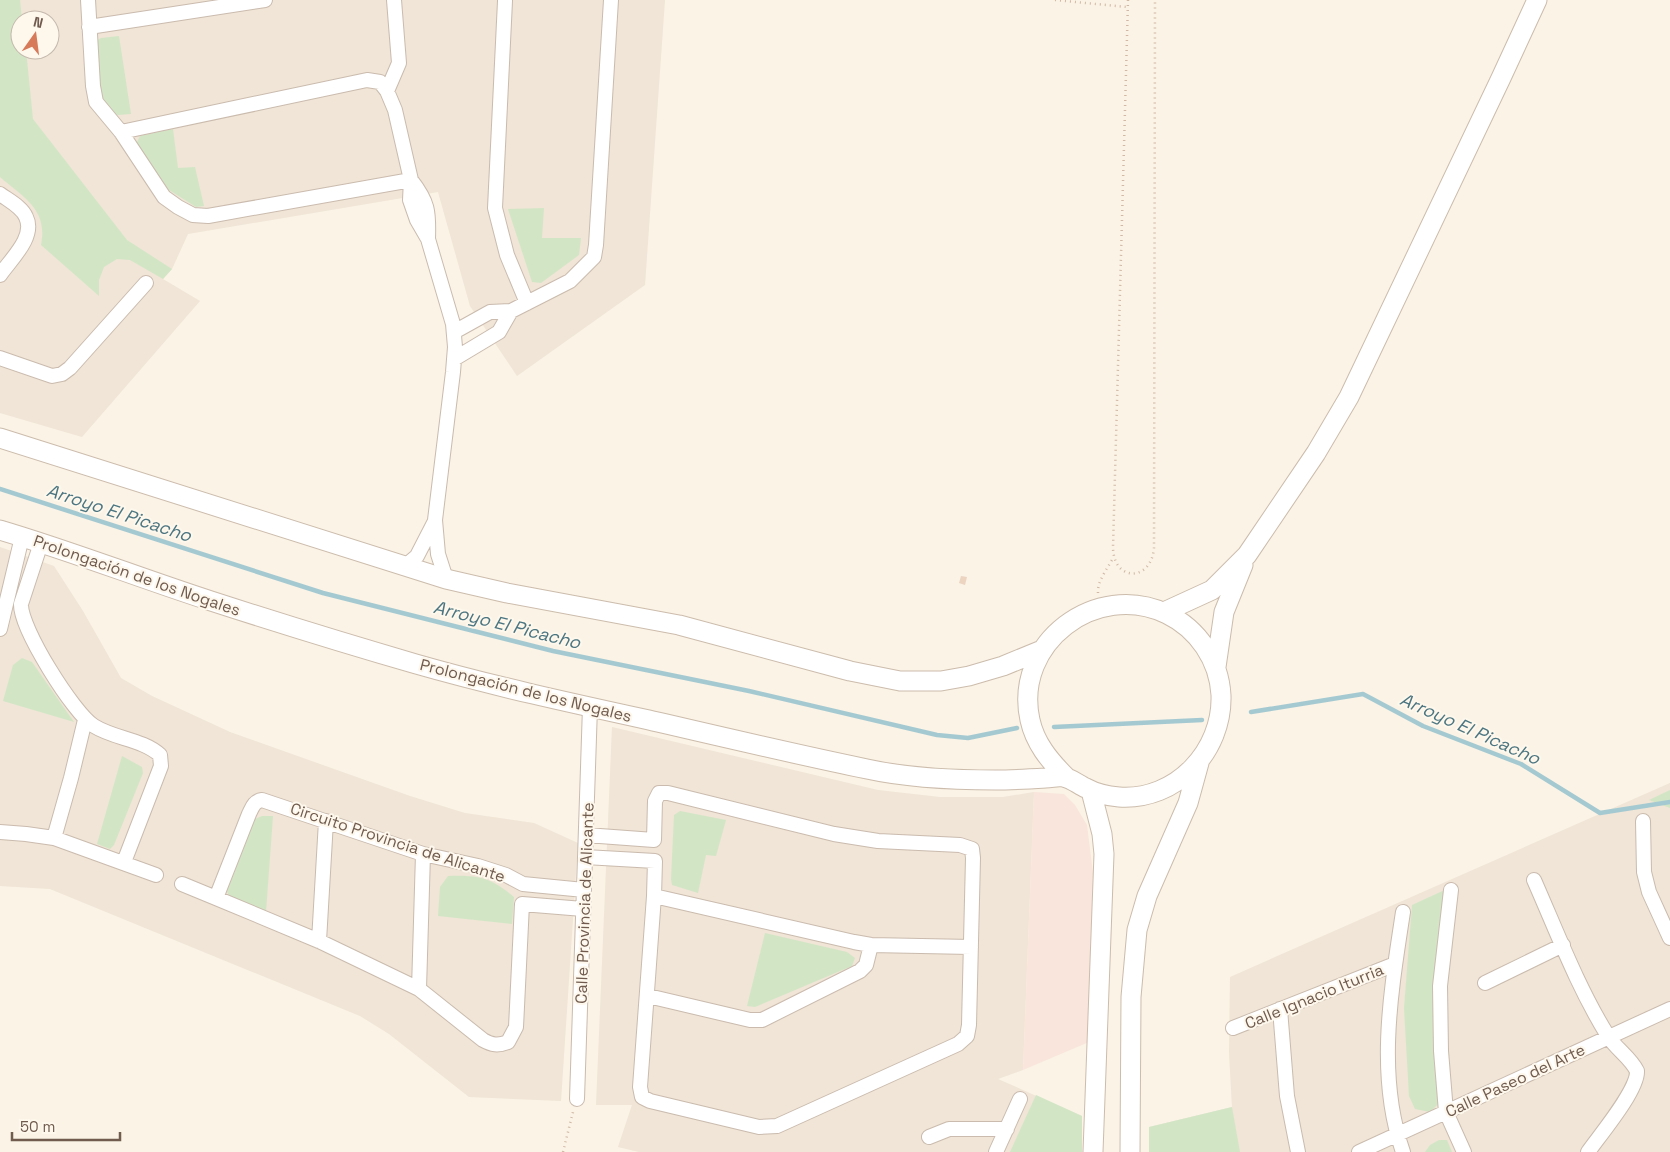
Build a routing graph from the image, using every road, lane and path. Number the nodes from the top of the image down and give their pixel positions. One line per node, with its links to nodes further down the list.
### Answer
1 (88, 0): 11 (street)
2 (266, 0): 11 (street)
3 (394, 0): 12 (street)
4 (611, 0): 18 (street)
5 (1055, 0): 10 (path)
6 (1128, 0): 10 (path)
7 (1155, 0): 29 (path)
8 (1537, 0): 28 (main road)
9 (505, 1): 18 (street)
10 (1128, 7): 29 (path)
11 (89, 27): 13 (street)
12 (387, 91): 13 (street); 14 (street)
13 (121, 132): 14 (street)
14 (411, 180): 20 (street)
15 (0, 194): 16 (street)
16 (0, 275)
17 (146, 283): 21 (street)
18 (527, 303): 19 (street)
19 (511, 311): 20 (street); 22 (street)
20 (454, 332): 22 (street)
21 (0, 358)
22 (454, 359): 24 (street)
23 (0, 438): 30 (main road)
24 (436, 520): 30 (street); 31 (street)
25 (0, 530): 26 (main road, Prolongación de los Nogales)
26 (22, 537): 27 (main road, Prolongación de los Nogales); 32 (street)
27 (41, 543): 33 (street); 39 (main road, Prolongación de los Nogales)
28 (1248, 555): 35 (main road); 38 (main road)
29 (1113, 558): 34 (path)
30 (404, 567): 31 (main road)
31 (446, 579): 37 (main road)
32 (3, 600): 33 (street); 36 (street)
33 (21, 604): 40 (street)
34 (1100, 608): 35 (main road); 37 (main road)
35 (1164, 612): 38 (main road)
36 (0, 629)
37 (1042, 650): 42 (main road)
38 (1216, 667): 41 (main road)
39 (590, 707): 42 (main road, Prolongación de los Nogales); 47 (street, Calle Provincia de Alicante)
40 (85, 720): 48 (street); 53 (street)
41 (1199, 762): 43 (main road); 87 (main road)
42 (1066, 777): 43 (main road)
43 (1091, 791): 86 (main road)
44 (326, 821): 50 (street, Circuito Provincia de Alicante); 61 (street, Circuito Provincia de Alicante); 66 (street)
45 (1643, 821): 65 (street)
46 (0, 832): 48 (street)
47 (586, 835): 49 (street); 51 (street, Calle Provincia de Alicante)
48 (54, 838): 53 (street)
49 (654, 840): 52 (street); 69 (street)
50 (423, 854): 57 (street, Circuito Provincia de Alicante); 72 (street)
51 (585, 857): 52 (street); 58 (street, Calle Provincia de Alicante)
52 (655, 861): 60 (street)
53 (124, 862): 54 (street)
54 (156, 875)
55 (1534, 880): 68 (street)
56 (182, 884): 61 (street, Circuito Provincia de Alicante)
57 (523, 884): 58 (street, Circuito Provincia de Alicante); 62 (street, Circuito Provincia de Alicante)
58 (584, 890): 63 (street, Calle Provincia de Alicante)
59 (1451, 890): 80 (street)
60 (654, 896): 67 (street); 73 (street)
61 (216, 898): 66 (street, Circuito Provincia de Alicante)
62 (522, 904): 63 (street); 72 (street, Circuito Provincia de Alicante)
63 (583, 909): 78 (street, Calle Provincia de Alicante)
64 (1403, 912): 70 (street)
65 (1670, 938)
66 (319, 941): 72 (street, Circuito Provincia de Alicante)
67 (871, 945): 69 (street); 73 (street)
68 (1563, 945): 71 (street); 77 (street)
69 (971, 947): 73 (street)
70 (1395, 964): 74 (street, Calle Ignacio Iturria); 82 (street)
71 (1485, 983)
72 (419, 989)
73 (648, 996)
74 (1280, 1008): 76 (street, Calle Ignacio Iturria); 88 (street)
75 (1670, 1010): 77 (street, Calle Paseo del Arte)
76 (1233, 1028)
77 (1609, 1038): 80 (street, Calle Paseo del Arte); 92 (street)
78 (577, 1099): 84 (path)
79 (1020, 1100): 81 (street)
80 (1446, 1112): 82 (street, Calle Paseo del Arte); 91 (street)
81 (1007, 1129): 83 (street); 85 (street)
82 (1397, 1134): 89 (street, Calle Paseo del Arte); 90 (street)
83 (930, 1137)
84 (563, 1152)
85 (996, 1152)
86 (1093, 1152)
87 (1130, 1152)
88 (1298, 1152)
89 (1359, 1152)
90 (1403, 1152)
91 (1464, 1152)
92 (1588, 1152)

